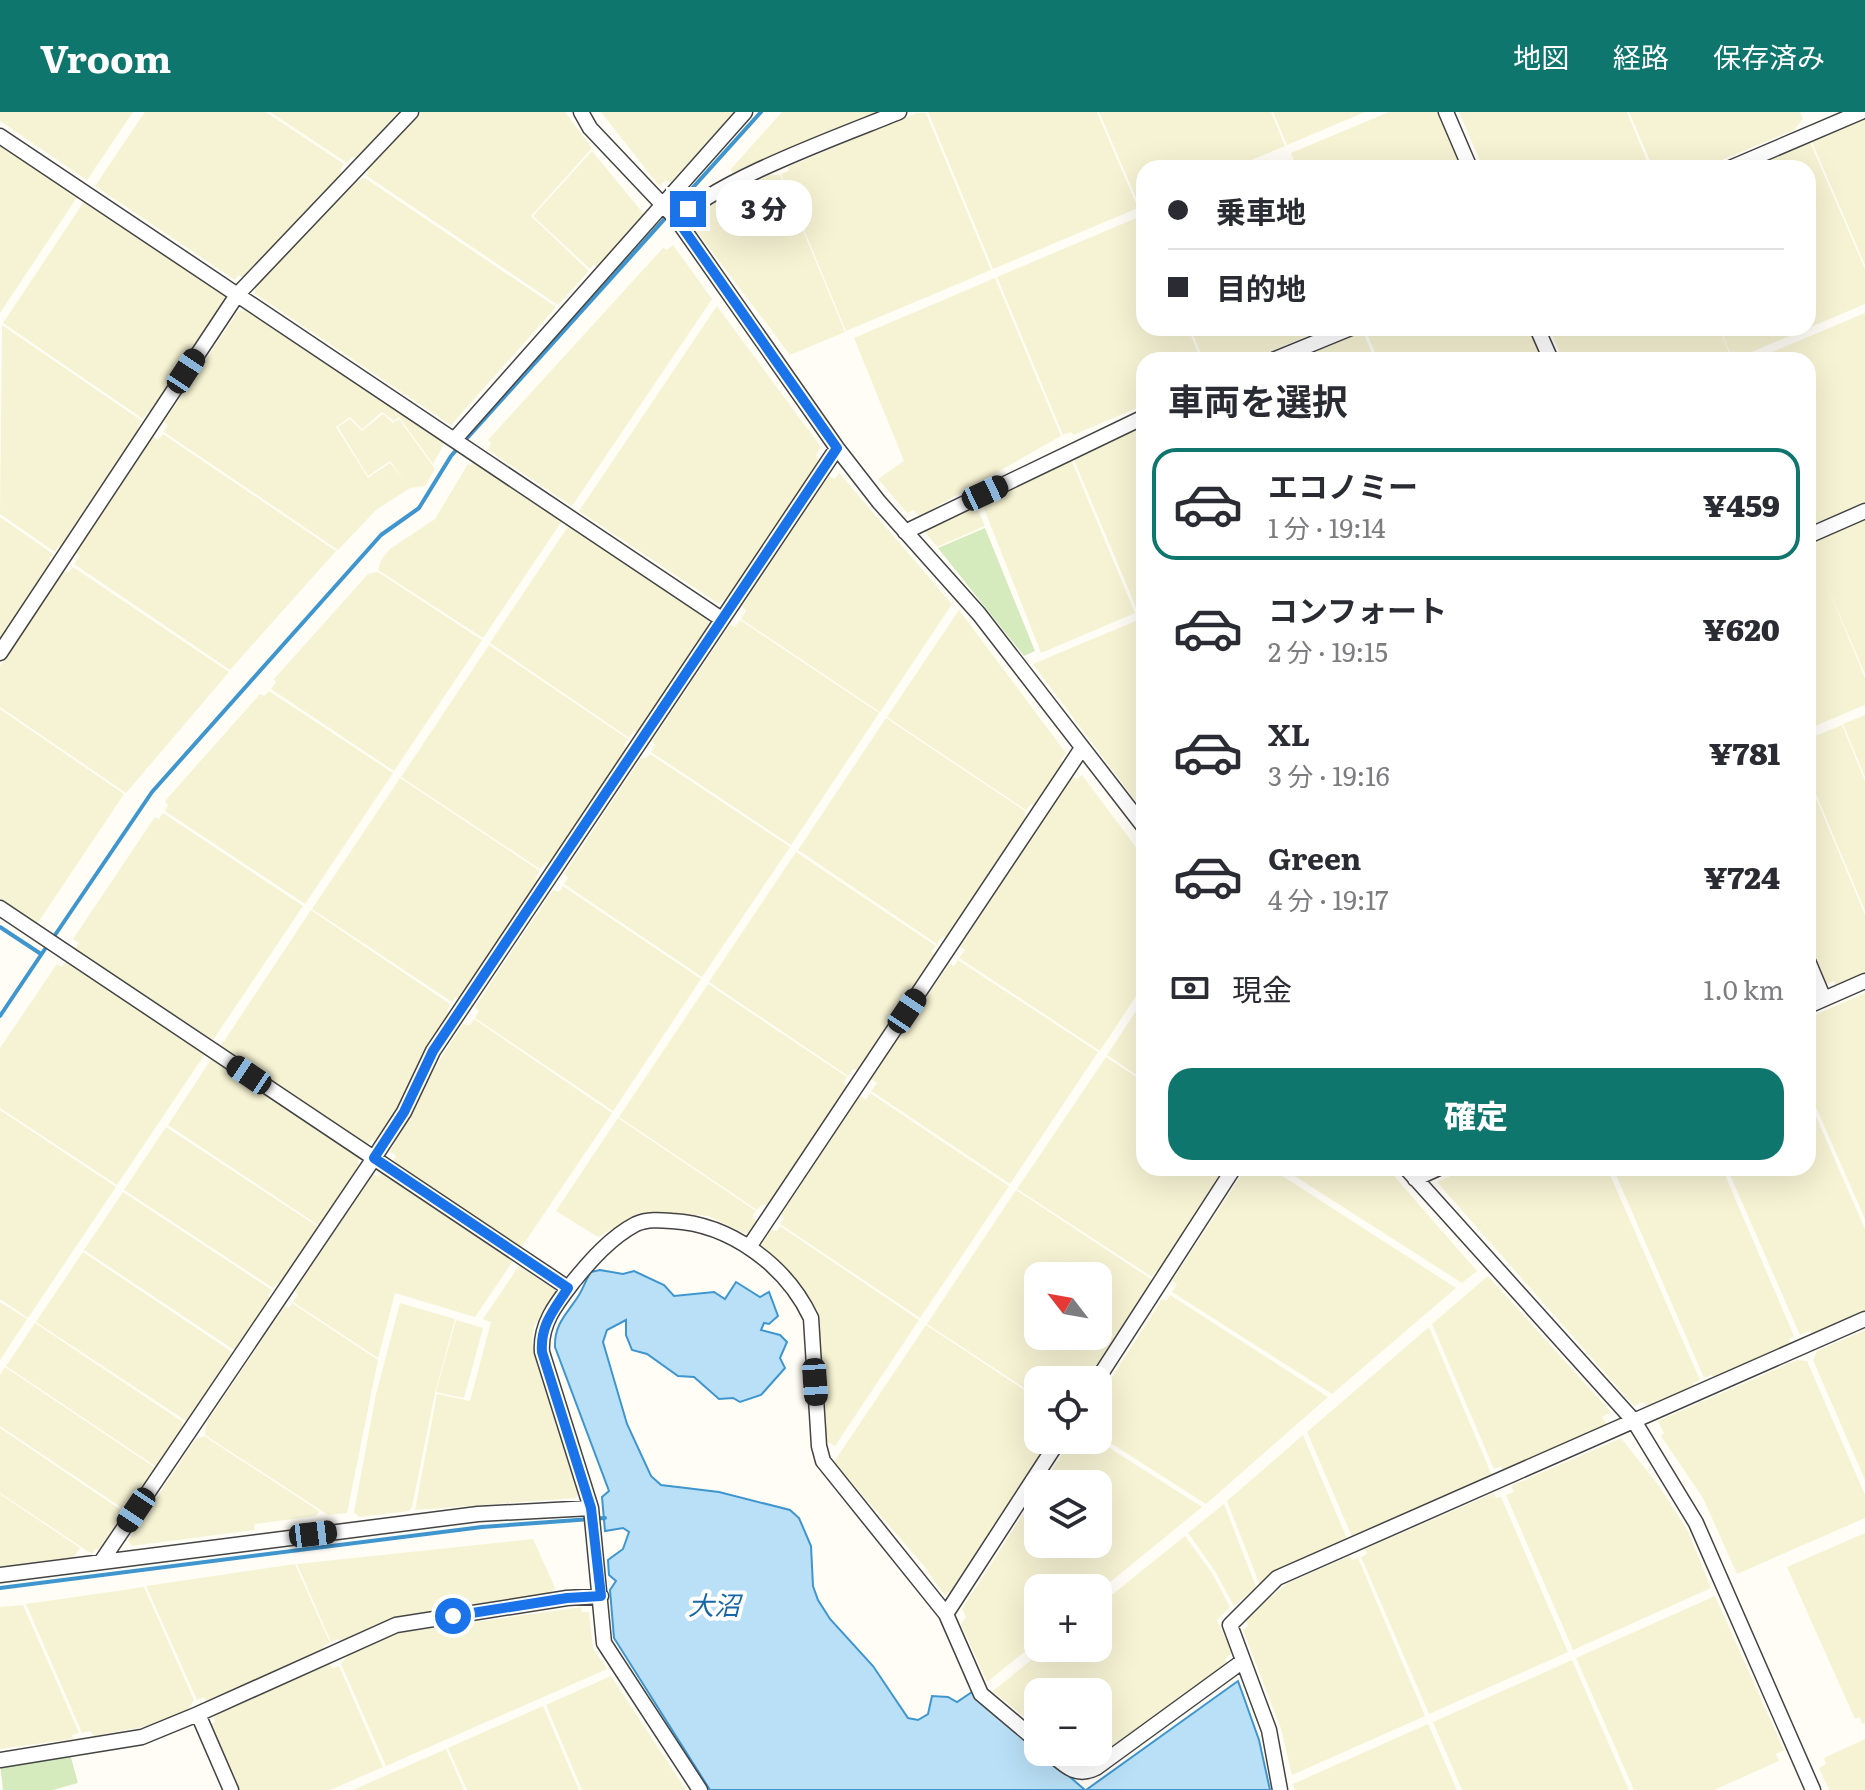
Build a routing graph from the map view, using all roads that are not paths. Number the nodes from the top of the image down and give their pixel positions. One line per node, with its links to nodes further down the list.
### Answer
1 (411, 112): 11 (street)
2 (581, 112): 10 (street)
3 (745, 112): 10 (street)
4 (899, 112): 10 (street)
5 (1446, 112): 8 (street)
6 (1861, 112): 9 (street)
7 (0, 136): 11 (street)
8 (1467, 160)
9 (1749, 160)
10 (670, 212): 15 (street); 16 (street)
11 (237, 295): 15 (street); 21 (street)
12 (1332, 336): 13 (street)
13 (1292, 352)
14 (1136, 421): 18 (street)
15 (459, 444): 20 (street)
16 (837, 448): 18 (street); 20 (street)
17 (1865, 511): 19 (street)
18 (905, 532): 22 (street)
19 (1816, 532)
20 (720, 618): 29 (street)
21 (0, 653)
22 (1082, 748): 23 (street); 32 (street)
23 (1136, 813)
24 (0, 908): 29 (street)
25 (1816, 980): 27 (street)
26 (1865, 981): 27 (street)
27 (1824, 999): 28 (street)
28 (1816, 1002)
29 (374, 1158): 33 (street); 39 (street)
30 (1229, 1176): 35 (street)
31 (1413, 1176): 36 (street)
32 (749, 1247): 33 (street); 42 (street)
33 (568, 1288): 38 (street)
34 (1865, 1319): 36 (street)
35 (1106, 1366)
36 (1634, 1421): 43 (street); 53 (street)
37 (1050, 1454): 42 (street)
38 (592, 1515): 39 (street); 41 (street)
39 (101, 1562): 40 (street)
40 (0, 1575)
41 (601, 1596): 44 (street); 51 (street)
42 (946, 1614): 45 (street)
43 (1243, 1661): 46 (street); 52 (street)
44 (198, 1714): 47 (street); 50 (street)
45 (1024, 1730)
46 (1112, 1756)
47 (0, 1760)
48 (1066, 1766): 49 (street)
49 (1099, 1766)
50 (231, 1790)
51 (700, 1790)
52 (1280, 1790)
53 (1813, 1790)

